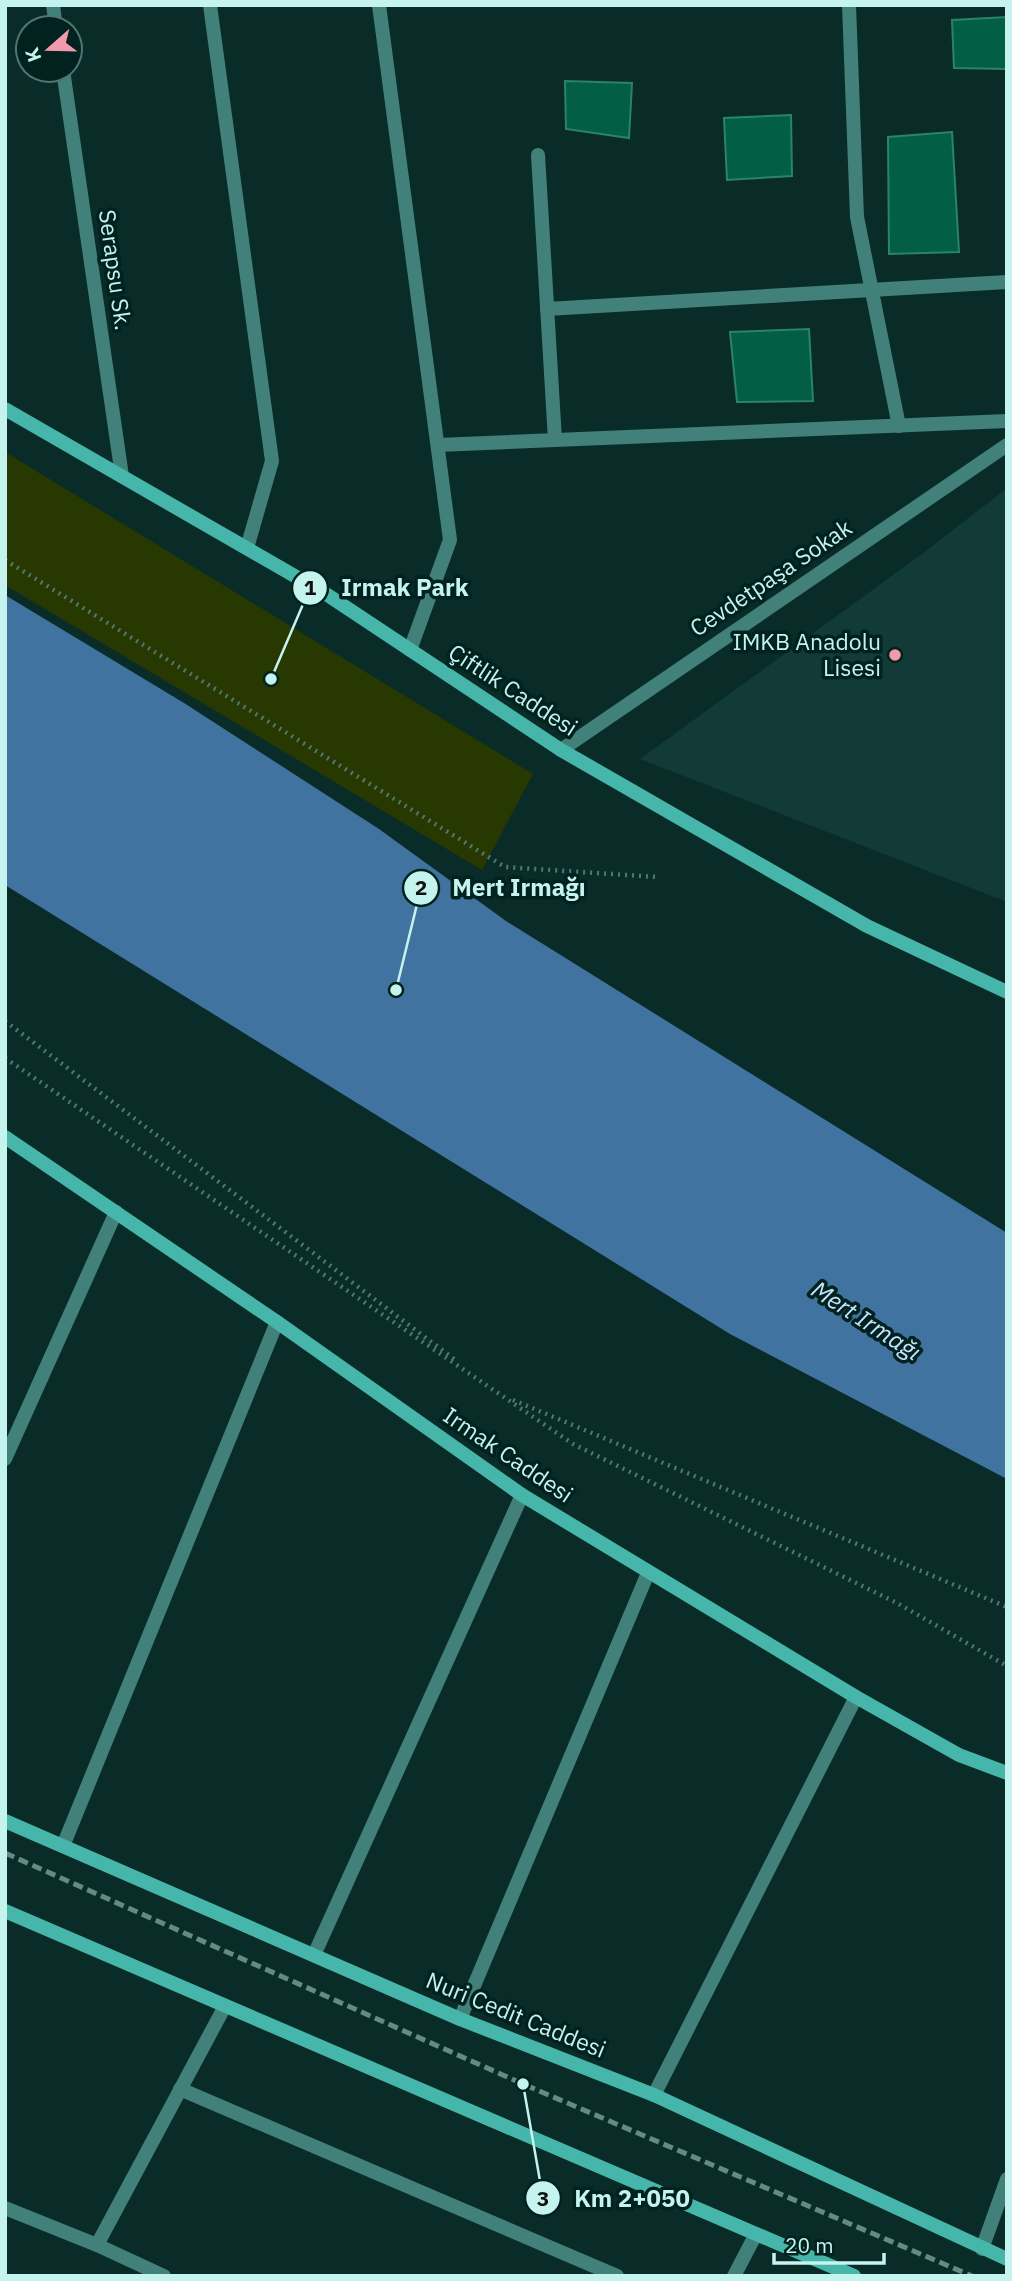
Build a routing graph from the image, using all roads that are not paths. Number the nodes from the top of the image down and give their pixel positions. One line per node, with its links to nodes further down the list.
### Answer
1 (210, 5): 16 (street)
2 (379, 5): 13 (street)
3 (849, 5): 7 (street)
4 (64, 84): 15 (street, Serapsu Sk.)
5 (538, 155): 8 (street)
6 (1007, 282): 7 (street)
7 (872, 290): 8 (street); 11 (street)
8 (547, 309): 12 (street)
9 (5, 408): 15 (main road, Çiftlik Caddesi)
10 (1007, 421): 11 (street)
11 (899, 426): 12 (street)
12 (555, 440): 13 (street)
13 (438, 445): 17 (street)
14 (1007, 445): 18 (street, Cevdetpaşa Sokak)
15 (122, 476): 16 (main road, Çiftlik Caddesi)
16 (247, 548): 17 (main road, Çiftlik Caddesi)
17 (410, 650): 18 (main road, Çiftlik Caddesi)
18 (561, 750): 19 (main road, Çiftlik Caddesi)
19 (1007, 992)
20 (5, 1137): 21 (main road, Irmak Caddesi)
21 (116, 1212): 22 (main road, Irmak Caddesi); 23 (street)
22 (277, 1322): 25 (main road, Irmak Caddesi); 30 (street)
23 (11, 1432): 24 (street)
24 (5, 1459)
25 (522, 1495): 26 (main road, Irmak Caddesi); 32 (street)
26 (648, 1573): 27 (main road, Irmak Caddesi); 34 (street)
27 (856, 1697): 28 (main road, Irmak Caddesi); 36 (street)
28 (1007, 1773)
29 (5, 1821): 30 (main road, Nuri Cedit Caddesi)
30 (63, 1846): 32 (main road, Nuri Cedit Caddesi)
31 (5, 1911): 33 (main road)
32 (314, 1955): 34 (main road, Nuri Cedit Caddesi)
33 (225, 2006): 35 (street); 39 (main road)
34 (460, 2019): 36 (main road, Nuri Cedit Caddesi)
35 (180, 2089): 40 (street); 44 (street)
36 (654, 2095): 41 (main road, Nuri Cedit Caddesi)
37 (1007, 2179): 41 (street)
38 (5, 2208): 40 (street)
39 (756, 2234): 45 (street); 46 (main road)
40 (97, 2245): 43 (street)
41 (982, 2249): 42 (main road, Nuri Cedit Caddesi)
42 (1007, 2259)
43 (164, 2276)
44 (617, 2276)
45 (734, 2276)
46 (854, 2276)

